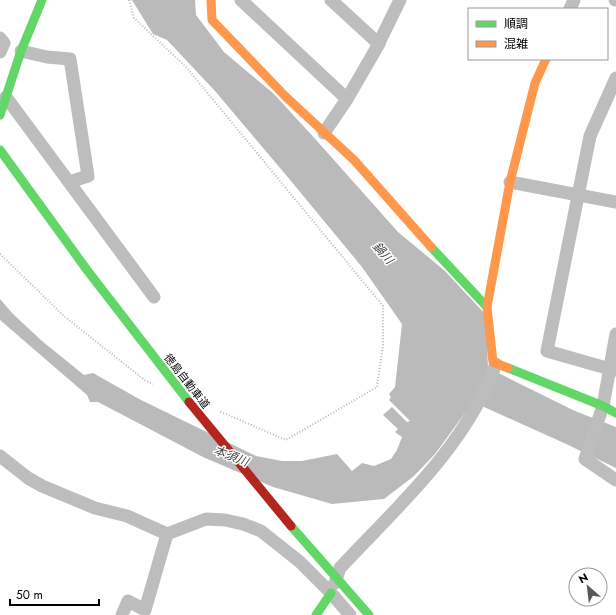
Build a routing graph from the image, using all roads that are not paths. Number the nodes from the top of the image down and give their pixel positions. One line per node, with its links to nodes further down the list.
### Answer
1 (42, 0): 8 (main road)
2 (211, 0): 15 (main road)
3 (241, 0): 13 (street)
4 (331, 0): 7 (street)
5 (400, 0): 7 (street)
6 (0, 38): 9 (street)
7 (379, 44): 13 (street)
8 (21, 51): 12 (main road); 17 (street)
9 (0, 52)
10 (546, 60): 18 (main road)
11 (616, 78): 19 (street)
12 (6, 97): 14 (main road); 17 (street)
13 (347, 99): 15 (street)
14 (0, 115)
15 (324, 133): 22 (main road)
16 (0, 150): 36 (main road, 徳島自動車道)
17 (69, 182): 21 (street)
18 (510, 182): 19 (street); 22 (main road)
19 (578, 195): 20 (street); 25 (street)
20 (616, 202)
21 (154, 297)
22 (487, 307): 24 (main road)
23 (616, 334): 25 (street)
24 (495, 366): 26 (main road); 31 (street)
25 (613, 370): 26 (street)
26 (602, 410): 27 (main road); 29 (street)
27 (616, 413)
28 (0, 456): 30 (street)
29 (616, 480)
30 (167, 534): 31 (street); 32 (street)
31 (331, 593): 34 (main road); 35 (street)
32 (148, 613): 33 (street)
33 (122, 615)
34 (316, 615)
35 (350, 615)
36 (369, 615)

